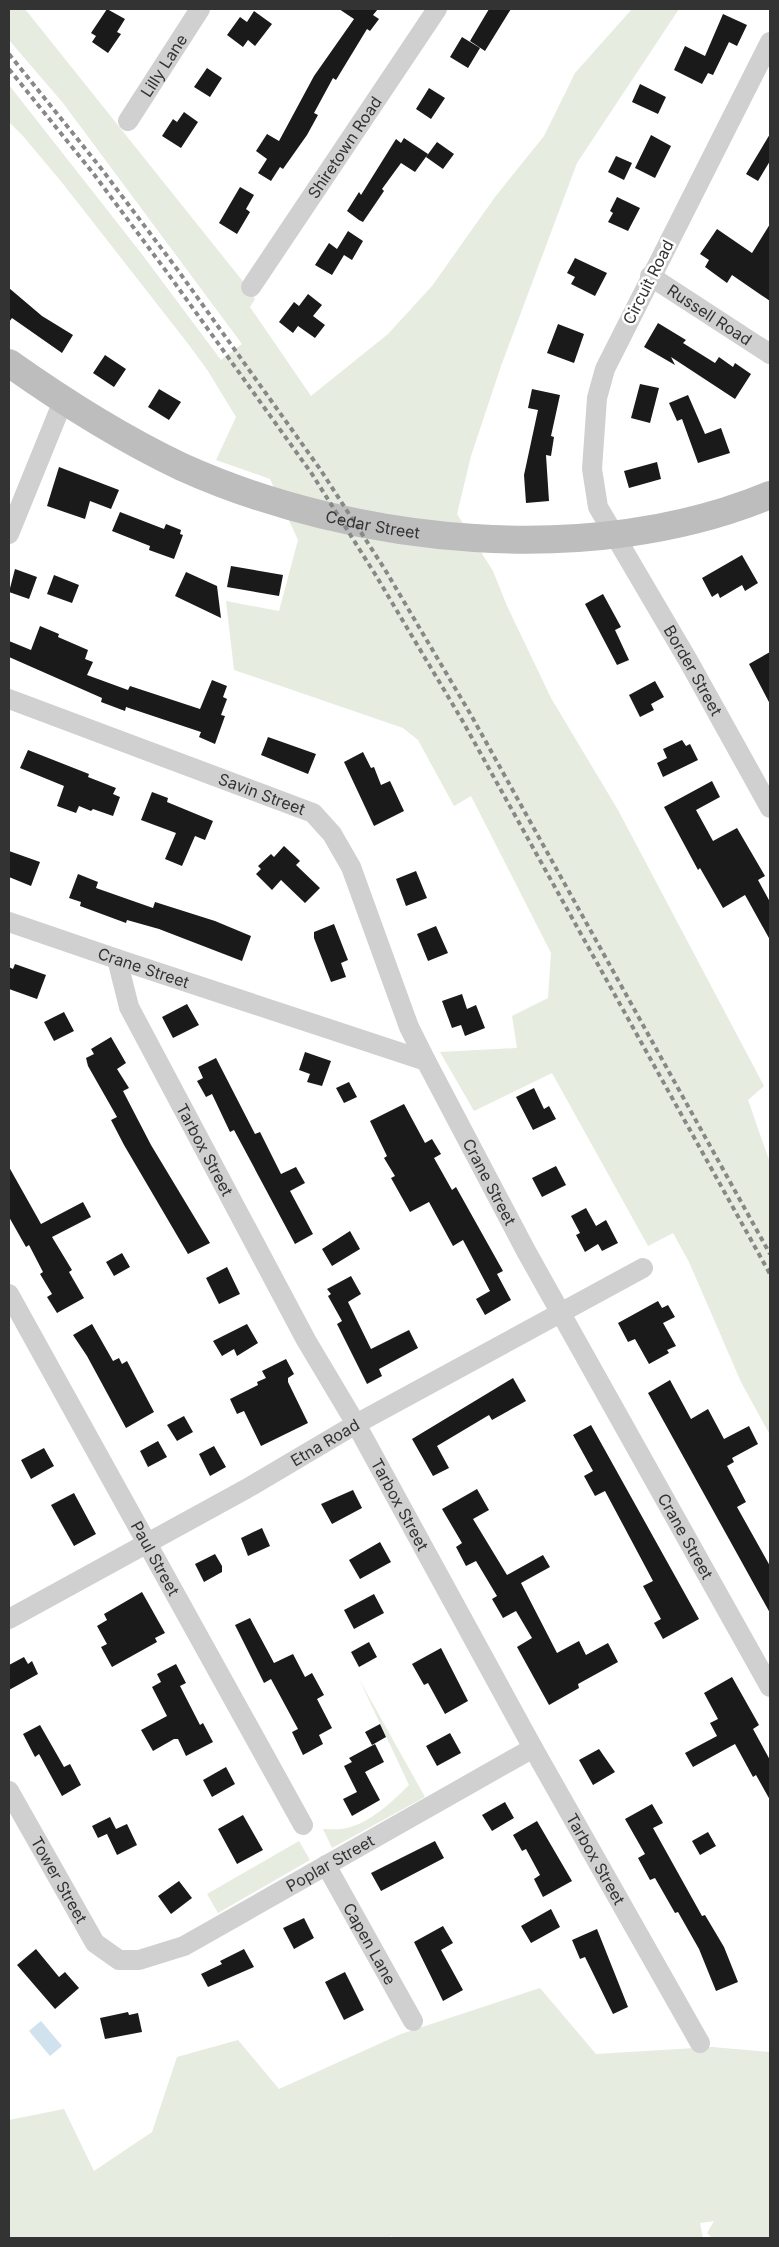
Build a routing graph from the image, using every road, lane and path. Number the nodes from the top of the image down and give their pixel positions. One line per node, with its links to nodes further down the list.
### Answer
1 (200, 9): 5 (street, Lilly Lane)
2 (437, 9): 7 (street, Shiretown Road)
3 (770, 42): 4 (street, Circuit Road)
4 (764, 73): 6 (street, Circuit Road)
5 (128, 121)
6 (650, 276): 8 (street, Russell Road); 13 (street, Circuit Road)
7 (251, 287)
8 (770, 354)
9 (9, 363): 10 (street, Cedar Street)
10 (63, 401): 12 (street); 13 (street, Cedar Street)
11 (770, 495): 13 (street, Cedar Street)
12 (9, 534)
13 (612, 535): 15 (street, Border Street)
14 (9, 699): 18 (street, Savin Street)
15 (770, 808)
16 (9, 922): 17 (street, Crane Street)
17 (117, 959): 18 (street, Crane Street); 22 (street, Tarbox Street)
18 (426, 1060): 21 (street, Crane Street)
19 (643, 1268): 21 (street, Etna Road)
20 (9, 1294): 23 (street, Paul Street)
21 (561, 1314): 22 (street, Etna Road); 25 (street, Crane Street)
22 (356, 1424): 23 (street, Etna Road); 26 (street, Tarbox Street)
23 (146, 1545): 24 (street, Etna Road); 28 (street, Paul Street)
24 (9, 1618)
25 (770, 1687)
26 (533, 1748): 29 (street, Poplar Street); 32 (street, Tarbox Street)
27 (9, 1791): 30 (street, Tower Street)
28 (303, 1825)
29 (326, 1865): 30 (street, Poplar Street); 31 (street, Capen Lane)
30 (119, 1960)
31 (413, 2021)
32 (700, 2043)

